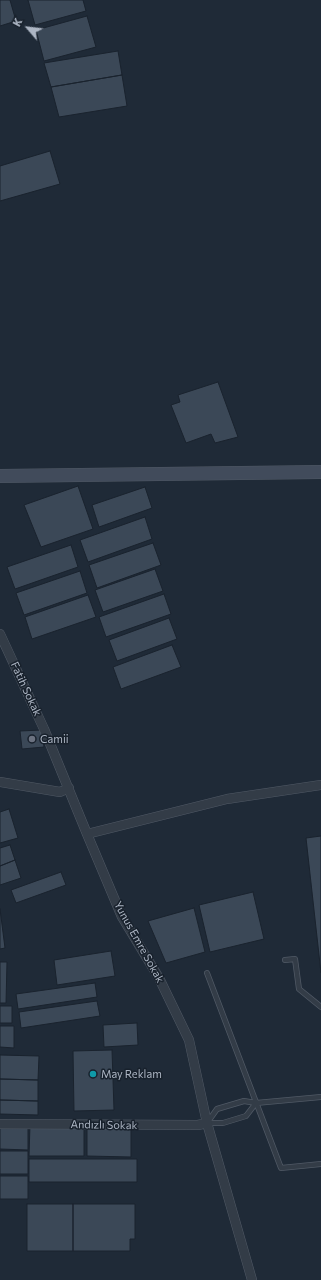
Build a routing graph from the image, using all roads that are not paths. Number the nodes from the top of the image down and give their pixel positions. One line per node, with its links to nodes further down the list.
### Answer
1 (321, 472): 2 (street)
2 (0, 476)
3 (0, 634): 6 (street, Fatih Sokak)
4 (0, 782): 6 (street)
5 (321, 785): 7 (street)
6 (69, 788): 7 (street, Fatih Sokak)
7 (87, 834): 13 (street, Yunus Emre Sokak)
8 (285, 960): 10 (lane)
9 (207, 973): 12 (lane)
10 (321, 1007)
11 (321, 1097): 12 (lane)
12 (256, 1103): 13 (lane); 13 (lane); 15 (lane)
13 (207, 1123): 14 (street, Andızlı Sokak); 16 (street, Yunus Emre Sokak)
14 (0, 1124)
15 (321, 1164)
16 (252, 1280)

